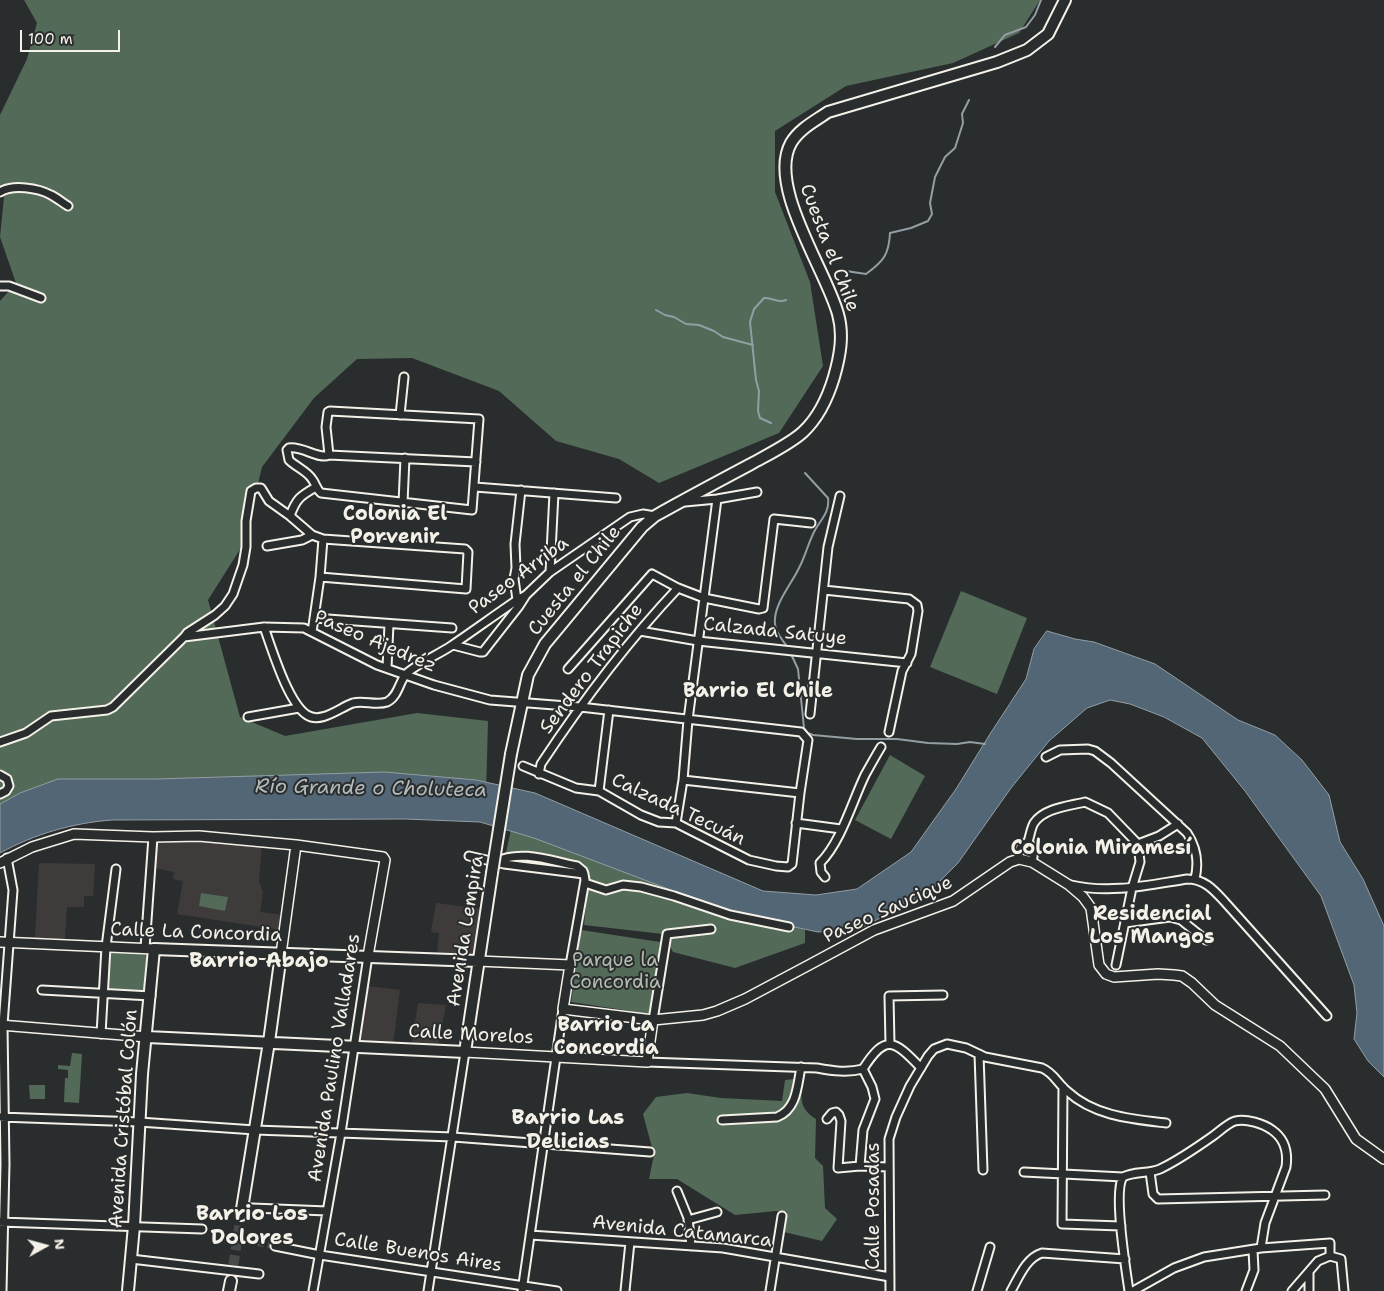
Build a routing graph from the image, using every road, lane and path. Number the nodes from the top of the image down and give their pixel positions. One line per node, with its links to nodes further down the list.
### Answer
1 (1065, 0): 19 (main road, Cuesta el Chile)
2 (0, 192): 3 (street)
3 (68, 206)
4 (0, 286): 5 (street)
5 (41, 298)
6 (404, 377): 7 (street)
7 (400, 414): 8 (street); 10 (street)
8 (329, 454): 9 (street); 11 (street)
9 (405, 458): 10 (street); 20 (street)
10 (476, 462): 12 (street)
11 (316, 487): 20 (street); 21 (street)
12 (475, 487): 13 (street); 20 (street)
13 (521, 490): 15 (street); 33 (street)
14 (757, 492): 18 (street)
15 (554, 493): 17 (street); 27 (street)
16 (840, 496): 30 (street)
17 (616, 498)
18 (717, 499): 19 (street); 32 (street)
19 (680, 502): 22 (main road, Cuesta el Chile)
20 (403, 503)
21 (290, 516): 24 (street); 40 (street)
22 (655, 516): 27 (street, Paseo Arriba); 48 (main road, Cuesta el Chile)
23 (811, 523): 32 (street)
24 (312, 535): 25 (street); 26 (street)
25 (323, 539): 28 (street); 28 (street)
26 (267, 546)
27 (550, 572): 31 (street, Paseo Arriba)
28 (320, 577): 34 (street)
29 (678, 588): 32 (street); 38 (street, Sendero Trapiche); 46 (street)
30 (824, 590): 43 (street); 44 (street)
31 (526, 595): 33 (street, Paseo Arriba); 42 (street)
32 (704, 598): 41 (street)
33 (517, 600): 42 (street, Paseo Arriba)
34 (314, 618): 35 (street); 39 (street)
35 (389, 624): 37 (street); 45 (street)
36 (264, 627): 39 (street, Paseo Ajedréz); 40 (street, Paseo Ajedréz); 50 (street)
37 (452, 628)
38 (640, 631): 41 (street, Calzada Satuye); 49 (street, Sendero Trapiche)
39 (312, 632): 45 (street, Paseo Ajedréz)
40 (184, 637): 56 (street)
41 (698, 640): 43 (street, Calzada Satuye); 54 (street)
42 (453, 645): 47 (street, Paseo Arriba)
43 (816, 653): 44 (street, Calzada Satuye); 52 (street)
44 (907, 663): 55 (street)
45 (387, 668): 47 (street, Paseo Ajedréz)
46 (568, 670)
47 (406, 675): 48 (street, Paseo Ajedréz); 50 (street)
48 (522, 702): 49 (street, Paseo Ajedréz); 58 (main road, Cuesta el Chile)
49 (580, 707): 51 (street, Paseo Ajedréz); 61 (street, Sendero Trapiche)
50 (299, 708): 53 (street)
51 (609, 710): 54 (street, Paseo Ajedréz); 64 (street)
52 (810, 714)
53 (248, 717)
54 (688, 720): 63 (street); 65 (street, Paseo Ajedréz)
55 (889, 732)
56 (0, 742)
57 (880, 748): 70 (street)
58 (511, 754): 79 (main road, Avenida Lempira, bridge)
59 (1046, 757): 69 (street)
60 (523, 766): 61 (street, Calzada Tecuán)
61 (539, 774): 64 (street, Calzada Tecuán)
62 (0, 775): 66 (street)
63 (682, 780): 65 (street); 67 (street)
64 (599, 791): 67 (street, Calzada Tecuán)
65 (800, 793): 68 (street)
66 (0, 794)
67 (676, 823): 68 (street, Calzada Tecuán)
68 (796, 823): 70 (street)
69 (1178, 824): 73 (street); 83 (street)
70 (841, 829): 82 (street)
71 (153, 837): 74 (street); 77 (street); 93 (street, Avenida Cristóbal Colón)
72 (1028, 842): 73 (street); 76 (street); 78 (street)
73 (1138, 844): 86 (street)
74 (296, 845): 94 (street); 95 (street, Avenida Paulino Valladares)
75 (469, 856): 79 (street)
76 (1019, 859): 78 (street); 105 (street, Paseo Saucique)
77 (4, 861): 91 (street)
78 (1032, 862): 85 (street)
79 (494, 867): 81 (street); 81 (street); 96 (main road, Avenida Lempira)
80 (116, 869): 92 (street)
81 (584, 874): 84 (street)
82 (825, 877)
83 (1195, 879): 86 (street); 104 (street)
84 (585, 883): 88 (street); 97 (street)
85 (1069, 885): 86 (street); 130 (street)
86 (1132, 888): 87 (street)
87 (1125, 923): 90 (street); 98 (street)
88 (789, 927)
89 (711, 929): 105 (street)
90 (1206, 940)
91 (5, 942): 92 (street, Calle La Concordia); 106 (street)
92 (106, 947): 93 (street, Calle La Concordia); 100 (street)
93 (150, 949): 94 (main road, Calle La Concordia); 102 (main road, Avenida Cristóbal Colón)
94 (281, 954): 95 (main road, Calle La Concordia); 109 (main road)
95 (368, 956): 96 (main road, Calle La Concordia); 111 (street, Avenida Paulino Valladares)
96 (478, 961): 97 (street, Calle La Concordia); 112 (main road, Avenida Lempira)
97 (570, 965): 103 (street)
98 (1116, 965)
99 (42, 990): 100 (street)
100 (104, 993): 102 (street); 107 (street)
101 (943, 995): 110 (street)
102 (151, 996): 108 (main road, Avenida Cristóbal Colón)
103 (564, 1009): 105 (street, Paseo Saucique); 114 (street)
104 (1328, 1016)
105 (654, 1020): 115 (street)
106 (2, 1025): 107 (street, Calle Morelos); 120 (street)
107 (101, 1034): 108 (street, Calle Morelos)
108 (147, 1037): 109 (main road, Calle Morelos); 123 (main road, Avenida Cristóbal Colón)
109 (269, 1042): 111 (main road, Calle Morelos); 125 (main road)
110 (890, 1044): 117 (street); 118 (street)
111 (355, 1047): 112 (main road, Calle Morelos); 126 (street, Avenida Paulino Valladares)
112 (465, 1052): 114 (street, Calle Morelos); 127 (street, Avenida Lempira)
113 (978, 1054): 117 (street, Calle Posadas); 119 (street, Calle Posadas); 134 (street)
114 (557, 1057): 115 (street, Calle Morelos); 128 (street)
115 (647, 1062): 116 (street, Calle Morelos)
116 (801, 1067): 118 (street, Calle Morelos); 122 (street)
117 (921, 1068): 133 (street, Calle Posadas)
118 (863, 1069): 132 (street)
119 (1063, 1087): 124 (street, Calle Posadas); 137 (street)
120 (2, 1118): 123 (street); 131 (street)
121 (827, 1119): 132 (street)
122 (722, 1120)
123 (139, 1122): 125 (street); 149 (main road, Avenida Cristóbal Colón)
124 (1166, 1122)
125 (255, 1130): 126 (street); 145 (main road)
126 (341, 1133): 127 (street); 143 (street, Avenida Paulino Valladares)
127 (453, 1137): 128 (street); 163 (street, Avenida Lempira)
128 (544, 1144): 129 (street); 152 (street)
129 (650, 1152)
130 (1384, 1159)
131 (2, 1164): 148 (street)
132 (860, 1166): 133 (street)
133 (889, 1167): 166 (street, Calle Posadas)
134 (983, 1170)
135 (1024, 1172): 137 (street)
136 (1150, 1172): 138 (street); 141 (street); 141 (street)
137 (1063, 1174): 138 (street); 150 (street)
138 (1123, 1177): 150 (street)
139 (677, 1191): 147 (street)
140 (1325, 1195): 141 (street)
141 (1274, 1196): 157 (street)
142 (252, 1208): 143 (street)
143 (326, 1211): 158 (street, Avenida Paulino Valladares)
144 (716, 1212): 147 (street)
145 (241, 1215)
146 (782, 1216): 160 (street)
147 (688, 1220): 155 (street)
148 (2, 1222): 149 (street); 168 (street)
149 (134, 1226): 151 (street); 161 (main road, Avenida Cristóbal Colón)
150 (1121, 1226): 162 (street)
151 (202, 1229)
152 (530, 1235): 153 (street, Avenida Catamarca); 167 (street)
153 (630, 1242): 155 (street, Avenida Catamarca); 173 (street)
154 (275, 1246): 158 (street, Calle Buenos Aires)
155 (691, 1246): 160 (street, Avenida Catamarca)
156 (990, 1247): 176 (street)
157 (1257, 1249): 159 (street); 179 (street); 180 (street)
158 (320, 1255): 163 (street, Calle Buenos Aires); 170 (street, Avenida Paulino Valladares)
159 (1330, 1256): 164 (street); 183 (street)
160 (775, 1257): 166 (street, Avenida Catamarca); 174 (street)
161 (131, 1259): 165 (street); 169 (main road, Avenida Cristóbal Colón)
162 (1124, 1259): 177 (street); 178 (street)
163 (431, 1272): 167 (street, Calle Buenos Aires); 171 (street, Avenida Lempira)
164 (1309, 1273): 181 (street); 182 (street)
165 (259, 1274)
166 (890, 1277): 175 (street, Calle Posadas)
167 (523, 1288): 172 (street, Calle Buenos Aires)
168 (2, 1291)
169 (128, 1291)
170 (314, 1291)
171 (428, 1291)
172 (557, 1291)
173 (625, 1291)
174 (770, 1291)
175 (890, 1291)
176 (976, 1291)
177 (1011, 1291)
178 (1129, 1291)
179 (1133, 1291)
180 (1246, 1291)
181 (1292, 1291)
182 (1309, 1291)
183 (1344, 1291)

